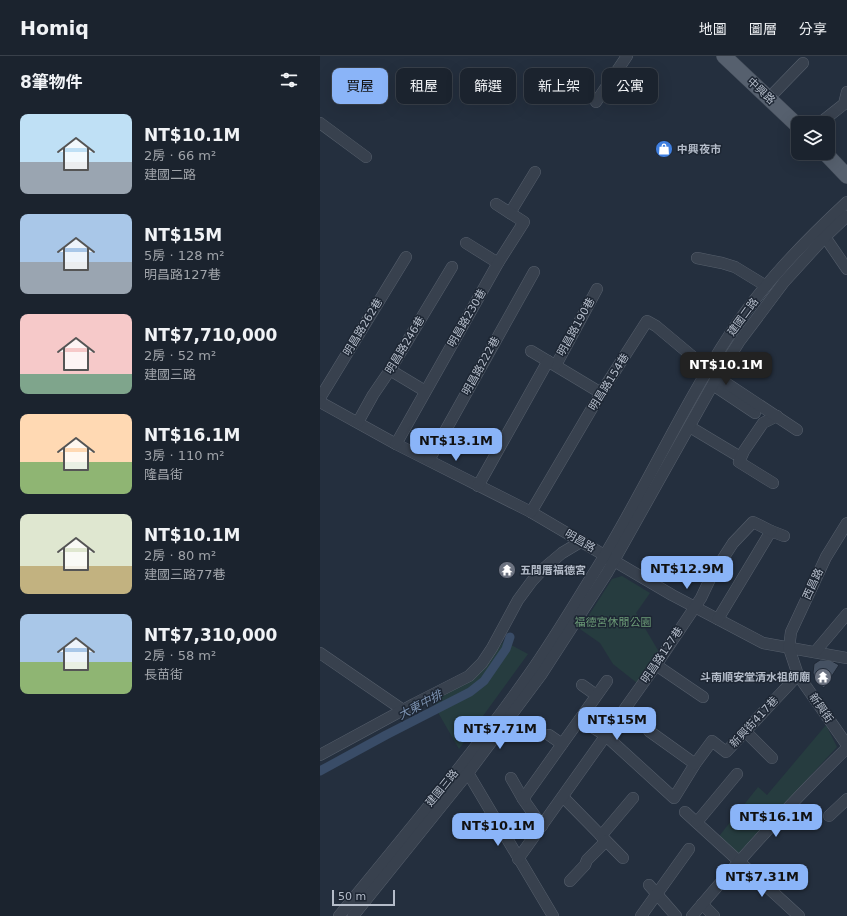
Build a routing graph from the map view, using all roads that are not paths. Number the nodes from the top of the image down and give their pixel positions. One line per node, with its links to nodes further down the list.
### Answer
1 (627, 56): 6 (street)
2 (724, 56): 5 (main road, 中興路)
3 (803, 63): 5 (street)
4 (847, 92): 7 (street)
5 (769, 98): 9 (main road, 中興路)
6 (596, 102)
7 (845, 104): 8 (street)
8 (829, 116)
9 (791, 119)
10 (320, 124): 11 (street)
11 (366, 157)
12 (832, 160): 14 (main road)
13 (535, 172): 17 (street)
14 (847, 176)
15 (847, 202): 27 (street, 建國二路)
16 (496, 204): 17 (street, 明昌路230巷)
17 (510, 213): 23 (street, 明昌路230巷)
18 (847, 216): 19 (street, 建國二路)
19 (825, 237): 25 (street); 32 (street, 建國二路)
20 (466, 243): 23 (street)
21 (406, 257): 35 (street, 明昌路262巷)
22 (697, 258): 27 (street)
23 (498, 263): 33 (street, 明昌路230巷)
24 (452, 267): 31 (street, 明昌路246巷)
25 (847, 269)
26 (534, 272): 44 (street, 明昌路222巷)
27 (766, 286): 32 (street, 建國二路)
28 (597, 289): 30 (street, 明昌路190巷)
29 (531, 351): 30 (street)
30 (552, 363): 34 (street); 46 (street, 明昌路190巷)
31 (390, 370): 33 (street); 39 (street, 明昌路246巷)
32 (713, 377): 34 (street, 明昌路154巷); 37 (street); 38 (street); 40 (street, 建國二路); 52 (street, 建國二路)
33 (425, 391): 42 (street, 明昌路230巷)
34 (601, 393): 47 (street, 明昌路154巷)
35 (320, 398)
36 (320, 402): 39 (street, 明昌路)
37 (755, 413)
38 (777, 416): 41 (street); 45 (street)
39 (358, 422): 42 (street, 明昌路)
40 (690, 428): 43 (street); 52 (street, 建國二路)
41 (797, 430)
42 (396, 444): 44 (street, 明昌路)
43 (734, 454)
44 (428, 460): 46 (street, 明昌路)
45 (773, 483)
46 (478, 486): 47 (street, 明昌路)
47 (530, 512): 51 (street, 明昌路)
48 (847, 523): 56 (street, 西昌路)
49 (771, 531): 50 (street); 53 (street, 明昌路127巷); 55 (street)
50 (784, 536)
51 (582, 541): 52 (street, 明昌路); 66 (street)
52 (609, 558): 53 (street, 明昌路); 78 (street, 建國三路)
53 (695, 607): 55 (street, 明昌路); 60 (street, 明昌路127巷)
54 (847, 614): 57 (street)
55 (718, 619): 56 (street, 明昌路)
56 (789, 648): 57 (street, 明昌路); 61 (street, 新興街)
57 (815, 652): 59 (street, 明昌路)
58 (320, 653): 66 (street)
59 (847, 658)
60 (656, 665): 65 (street); 71 (street, 明昌路127巷)
61 (798, 675): 69 (street, 新興街417巷); 73 (street, 新興街)
62 (607, 681): 64 (street)
63 (582, 685): 64 (street)
64 (596, 695): 67 (street)
65 (703, 697)
66 (403, 710): 75 (street)
67 (580, 719): 71 (street); 72 (street)
68 (649, 731): 77 (street)
69 (745, 731): 76 (street); 77 (street, 新興街417巷)
70 (549, 735): 72 (street)
71 (606, 736): 77 (street); 81 (street, 明昌路127巷)
72 (562, 744): 83 (street)
73 (847, 745)
74 (847, 748): 93 (street)
75 (320, 755)
76 (772, 758)
77 (695, 764)
78 (465, 769): 92 (street); 98 (street, 建國三路); 99 (street, 建國三路)
79 (737, 774): 87 (street)
80 (511, 778): 83 (street)
81 (563, 797): 88 (street, 明昌路127巷); 89 (street)
82 (633, 798): 89 (street)
83 (523, 799): 88 (street)
84 (847, 799): 86 (street)
85 (685, 812): 87 (street)
86 (829, 816)
87 (697, 822): 93 (street)
88 (542, 826): 92 (street, 明昌路127巷)
89 (604, 838): 91 (street); 94 (street)
90 (689, 849): 96 (street)
91 (623, 858)
92 (518, 859): 100 (street)
93 (740, 862): 97 (street); 105 (street)
94 (570, 880)
95 (648, 886): 96 (street)
96 (657, 895): 101 (street); 102 (street)
97 (702, 904): 103 (street); 104 (street)
98 (339, 916)
99 (354, 916)
100 (553, 916)
101 (641, 916)
102 (676, 916)
103 (692, 916)
104 (714, 916)
105 (799, 916)

